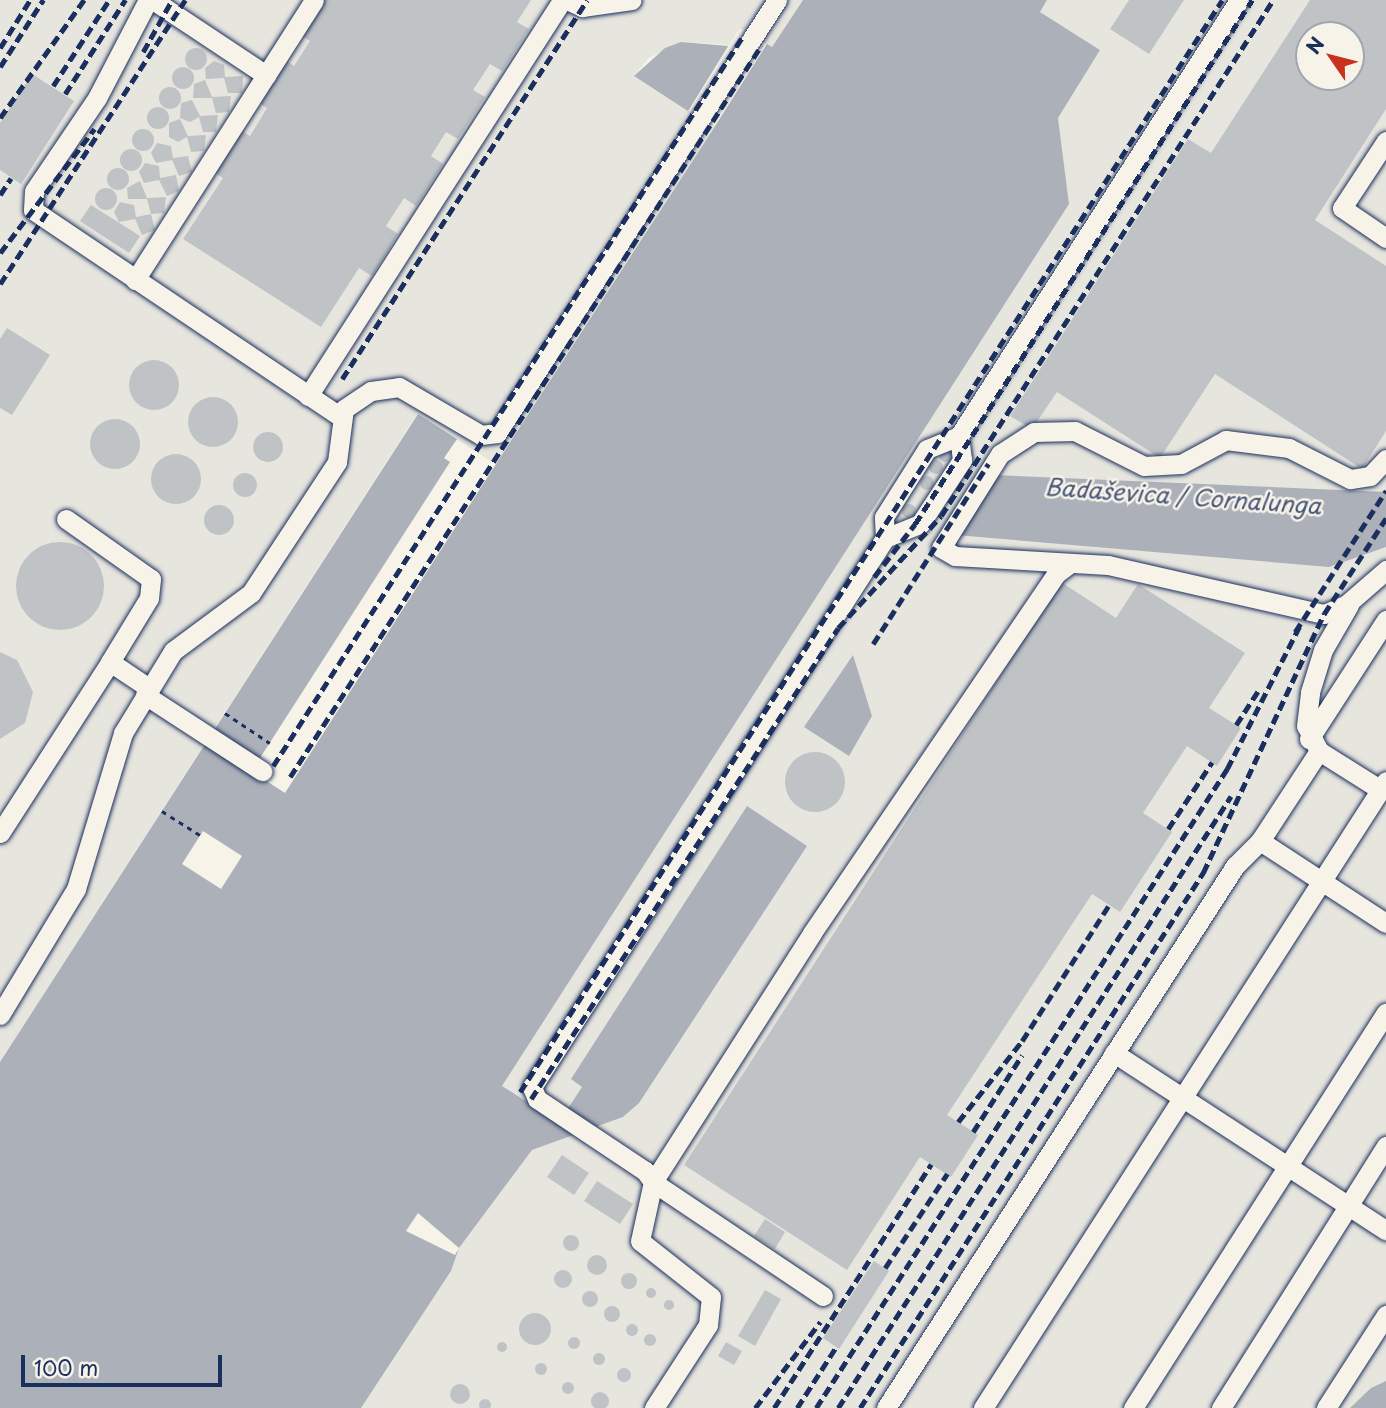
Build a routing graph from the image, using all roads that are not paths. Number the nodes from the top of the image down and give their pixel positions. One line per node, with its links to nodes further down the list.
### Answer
1 (150, 0): 7 (street); 10 (street)
2 (314, 0): 7 (street)
3 (564, 0): 4 (street); 11 (street)
4 (632, 0)
5 (777, 0): 12 (street)
6 (1238, 0): 13 (street)
7 (266, 75): 10 (street)
8 (1386, 141): 9 (street)
9 (1386, 237)
10 (135, 280): 11 (street)
11 (307, 396): 12 (street)
12 (339, 416): 22 (street)
13 (959, 436): 16 (street); 16 (street)
14 (1386, 459): 17 (street)
15 (66, 519): 21 (street)
16 (885, 538): 36 (street)
17 (1068, 565): 19 (street); 36 (street)
18 (1386, 570): 19 (street)
19 (1354, 598): 23 (street)
20 (1386, 620): 23 (street)
21 (110, 663): 22 (street); 26 (street)
22 (147, 692): 24 (street); 31 (street)
23 (1314, 745): 25 (street); 27 (street)
24 (262, 771)
25 (1383, 786): 28 (street)
26 (0, 833)
27 (1259, 841): 28 (street); 32 (street)
28 (1322, 882): 29 (street); 33 (street)
29 (1386, 923)
30 (1386, 1013): 35 (street)
31 (0, 1014)
32 (1114, 1053): 33 (street); 42 (street)
33 (1182, 1099): 35 (street); 43 (street)
34 (1386, 1146): 37 (street)
35 (1287, 1166): 37 (street); 44 (street)
36 (653, 1182): 39 (street); 41 (street)
37 (1348, 1205): 38 (street); 45 (street)
38 (1386, 1230)
39 (823, 1296)
40 (1386, 1315): 46 (street)
41 (654, 1408)
42 (886, 1408)
43 (983, 1408)
44 (1133, 1408)
45 (1221, 1408)
46 (1325, 1408)

